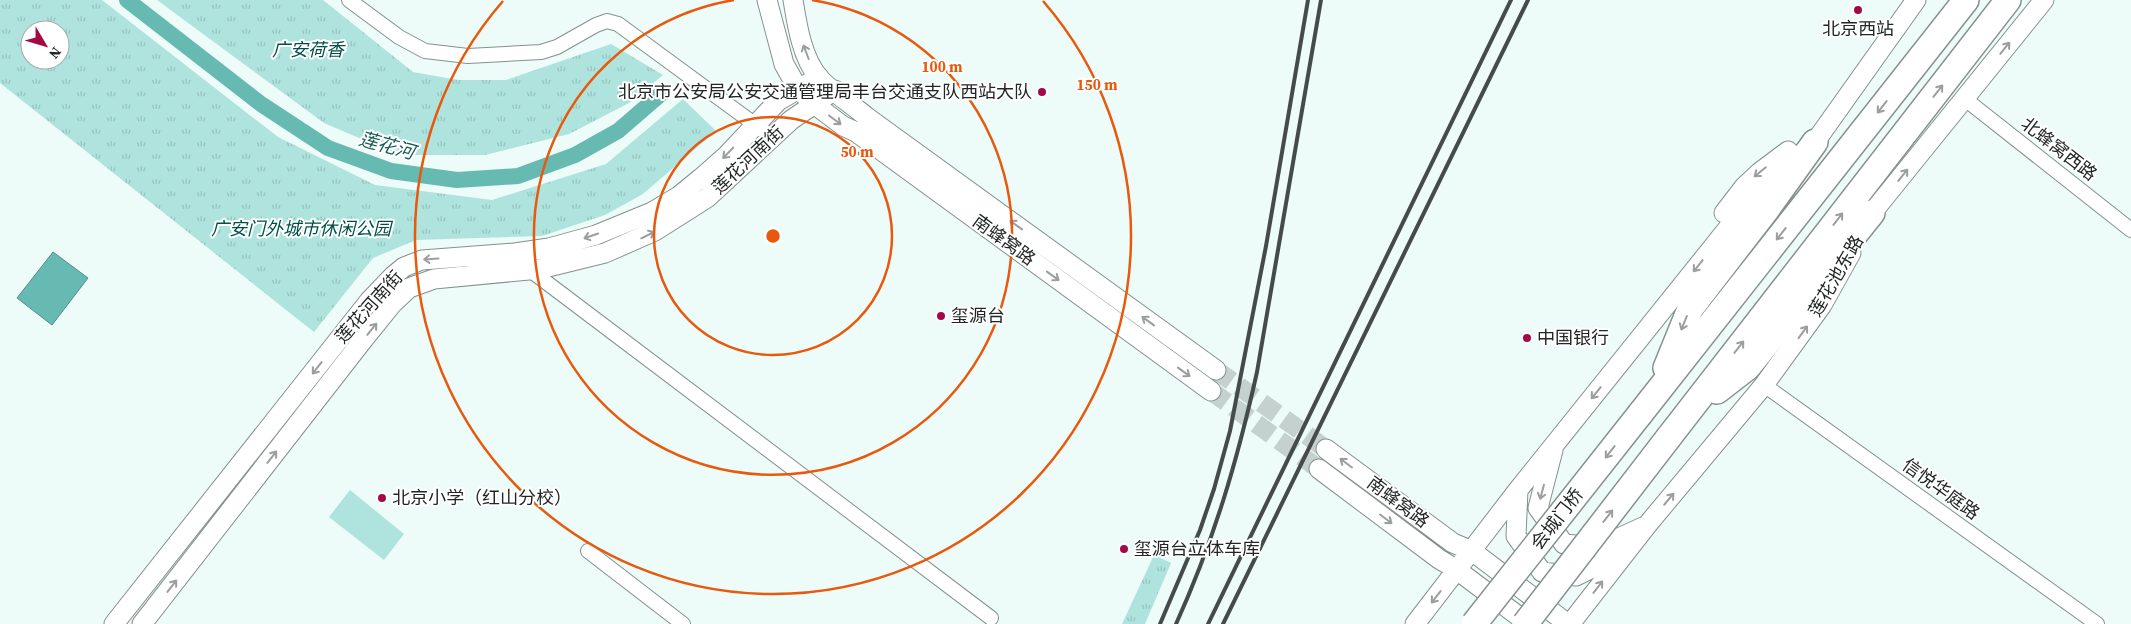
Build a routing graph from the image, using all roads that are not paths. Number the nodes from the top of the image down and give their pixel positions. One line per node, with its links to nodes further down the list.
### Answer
1 (349, 0): 16 (street)
2 (768, 0): 12 (street, 南蜂窝路)
3 (793, 0): 10 (street, one-way to 3)
4 (1916, 0): 9 (street)
5 (1928, 0): 9 (street)
6 (1966, 0): 26 (highway, one-way to 26)
7 (2008, 0): 27 (highway, 莲花池东路, one-way to 7)
8 (2044, 0): 14 (street, 莲花池东路, one-way to 8)
9 (1864, 73): 18 (street)
10 (819, 77): 12 (street, 莲花河南街); 13 (street, 南蜂窝路)
11 (1843, 88): 21 (street, one-way to 21)
12 (798, 89): 15 (street, 南蜂窝路); 16 (street, 莲花河南街)
13 (835, 90): 15 (street, 莲花河南街); 23 (street, 南蜂窝路, one-way to 13)
14 (1964, 99): 19 (street, 莲花池东路, one-way to 14); 20 (street, 北蜂窝西路)
15 (814, 104): 17 (street, 莲花河南街); 25 (street, 南蜂窝路, one-way to 25)
16 (755, 124): 17 (street); 38 (street, 莲花河南街, one-way to 38)
17 (772, 136): 22 (street, 莲花河南街, one-way to 17)
18 (1815, 142): 21 (street); 26 (highway, one-way to 26)
19 (1872, 213): 24 (street, 莲花池东路, one-way to 19); 27 (highway)
20 (2131, 230)
21 (1713, 247): 28 (street, one-way to 28)
22 (530, 270): 37 (street); 39 (street, 莲花河南街, one-way to 22)
23 (1216, 370)
24 (1764, 385): 32 (street, 莲花池东路, one-way to 24); 46 (street, 信悦华庭路)
25 (1211, 392)
26 (1656, 393): 42 (highway, 会城门桥, one-way to 42, bridge)
27 (1687, 414): 43 (highway, 莲花池东路, one-way to 27, bridge)
28 (1554, 444): 31 (street); 32 (street, one-way to 32)
29 (1326, 449): 34 (street, 南蜂窝路, one-way to 29)
30 (1319, 469): 36 (street, 南蜂窝路, one-way to 36)
31 (1518, 490): 34 (street); 35 (street)
32 (1648, 524): 35 (street, 莲花池东路)
33 (588, 551): 40 (street)
34 (1472, 551): 36 (street); 45 (street, 南蜂窝路)
35 (1626, 551): 45 (street, 莲花池东路, one-way to 35)
36 (1457, 570): 41 (street, one-way to 41); 44 (street, 南蜂窝路)
37 (991, 618)
38 (114, 624)
39 (142, 624)
40 (683, 624)
41 (1415, 624)
42 (1474, 624)
43 (1525, 624)
44 (1529, 624)
45 (1569, 624)
46 (2097, 624)

